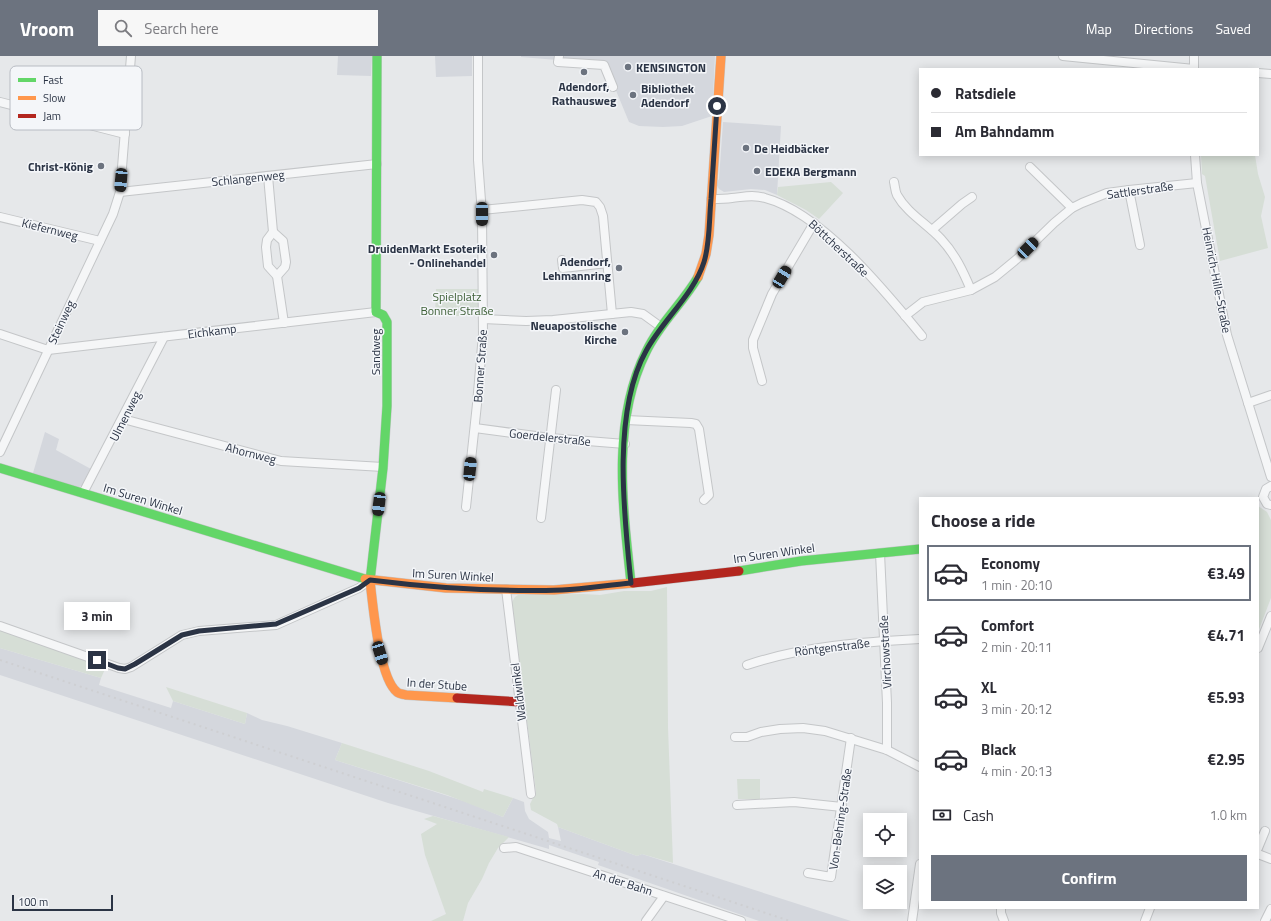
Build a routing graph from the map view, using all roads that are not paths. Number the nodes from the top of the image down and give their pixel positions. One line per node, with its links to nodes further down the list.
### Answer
1 (131, 56): 8 (street, Steinweg)
2 (377, 56): 20 (street, Sandweg)
3 (478, 56): 30 (street, Bonner Straße)
4 (559, 56): 13 (street)
5 (720, 56): 28 (street)
6 (1063, 56): 9 (street)
7 (1194, 56): 10 (street)
8 (130, 66)
9 (1184, 68)
10 (1194, 68)
11 (1259, 73): 12 (street)
12 (1271, 74)
13 (613, 87)
14 (0, 102): 15 (street)
15 (10, 105)
16 (109, 130): 18 (street)
17 (125, 130): 18 (street, Steinweg)
18 (125, 134): 26 (street, Steinweg)
19 (1195, 156): 24 (street, Heinrich-Hille-Straße)
20 (377, 164): 22 (street, Schlangenweg); 41 (street, Sandweg)
21 (1030, 167): 29 (street)
22 (268, 176): 26 (street, Schlangenweg); 34 (street)
23 (894, 182): 33 (street)
24 (1197, 183): 25 (street, Sattlerstraße); 54 (street, Heinrich-Hille-Straße)
25 (1129, 190): 29 (street, Sattlerstraße); 36 (street)
26 (120, 192): 35 (street, Steinweg)
27 (972, 197): 33 (street)
28 (711, 199): 32 (street, Böttcherstraße); 46 (street)
29 (1072, 208): 40 (street, Sattlerstraße)
30 (482, 210): 38 (street); 44 (street, Bonner Straße)
31 (0, 217): 35 (street, Kiefernweg)
32 (814, 223): 43 (street, Böttcherstraße); 51 (street)
33 (932, 230): 40 (street)
34 (273, 232): 39 (street); 39 (street)
35 (100, 241): 50 (street, Steinweg)
36 (1140, 245)
37 (562, 260): 38 (street)
38 (607, 263): 42 (street)
39 (277, 276): 45 (street)
40 (971, 290): 43 (street, Sattlerstraße)
41 (376, 312): 45 (street, Eichkamp); 61 (street, Sandweg)
42 (612, 314): 44 (street); 46 (street)
43 (905, 316): 48 (street, Böttcherstraße)
44 (483, 319): 57 (street, Bonner Straße)
45 (284, 323): 49 (street, Eichkamp)
46 (661, 327): 56 (street)
47 (0, 334): 50 (street)
48 (922, 336)
49 (164, 337): 50 (street, Eichkamp); 55 (street, Ulmenweg)
50 (48, 350): 60 (street, Steinweg)
51 (762, 381)
52 (556, 390): 58 (street)
53 (1271, 395): 54 (street)
54 (1248, 403): 63 (street, Heinrich-Hille-Straße)
55 (123, 419): 61 (street, Ahornweg); 65 (street, Ulmenweg)
56 (626, 420): 59 (street); 67 (street)
57 (475, 428): 58 (street, Goerdelerstraße); 69 (street, Bonner Straße)
58 (550, 438): 59 (street, Goerdelerstraße); 70 (street)
59 (625, 444): 74 (street)
60 (0, 452)
61 (383, 467): 73 (street, Sandweg)
62 (0, 468): 65 (street, Im Suren Winkel)
63 (1271, 477)
64 (1271, 486): 66 (street)
65 (83, 494): 73 (street, Im Suren Winkel)
66 (1260, 497): 68 (street)
67 (704, 500)
68 (1271, 505)
69 (466, 507)
70 (541, 518)
71 (919, 549): 72 (street, Im Suren Winkel)
72 (880, 553): 74 (street, Im Suren Winkel); 79 (street, Virchowstraße)
73 (370, 580): 75 (street, Im Suren Winkel); 77 (street); 82 (street, In der Stube)
74 (631, 583): 75 (street, Im Suren Winkel)
75 (506, 589): 82 (street, Waldwinkel)
76 (1271, 616): 80 (street)
77 (0, 626)
78 (919, 639): 79 (street, Röntgenstraße)
79 (885, 641): 81 (street, Röntgenstraße); 85 (street, Virchowstraße)
80 (1259, 646)
81 (747, 665)
82 (520, 702): 87 (street, Waldwinkel)
83 (735, 737): 84 (street)
84 (851, 738): 85 (street); 89 (street, Von-Behring-Straße)
85 (887, 750): 86 (street)
86 (919, 766)
87 (531, 794)
88 (737, 805): 89 (street)
89 (842, 807): 96 (street, Von-Behring-Straße)
90 (1265, 832): 91 (street)
91 (1259, 846)
92 (504, 848): 97 (street, An der Bahn)
93 (1259, 854): 94 (street)
94 (1271, 859)
95 (919, 871): 103 (street)
96 (808, 873)
97 (664, 896): 101 (street); 102 (street, An der Bahn)
98 (1001, 909): 104 (street)
99 (1150, 909): 105 (street)
100 (1271, 909): 106 (street)
101 (646, 921)
102 (741, 921)
103 (912, 921)
104 (1004, 921)
105 (1145, 921)
106 (1265, 921)

